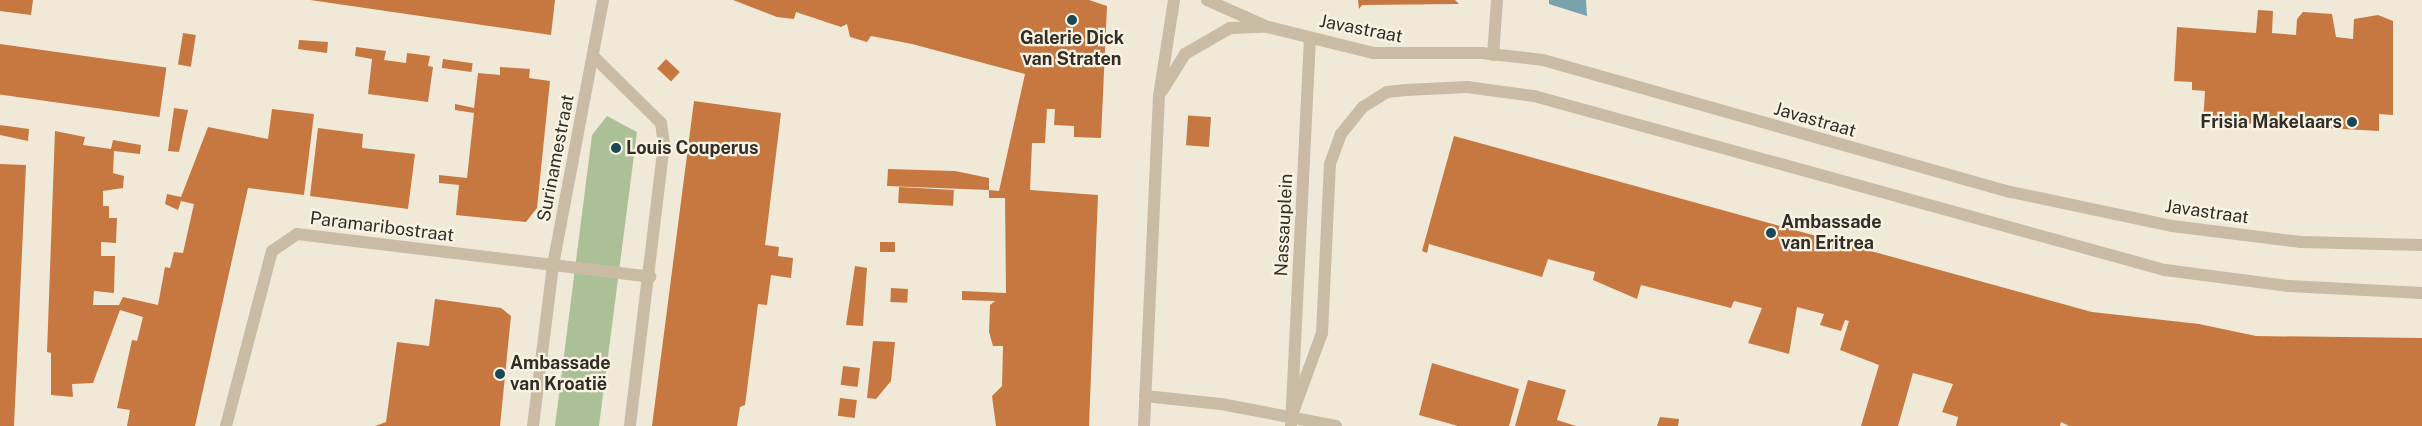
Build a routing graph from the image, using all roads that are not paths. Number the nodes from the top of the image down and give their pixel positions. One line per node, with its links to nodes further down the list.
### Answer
1 (603, 0): 8 (street, Surinamestraat)
2 (1174, 0): 9 (street)
3 (1207, 0): 5 (street, Javastraat)
4 (1497, 0): 7 (street)
5 (1268, 27): 6 (street, Javastraat); 9 (street)
6 (1310, 37): 7 (street, Javastraat); 15 (street, Nassauplein)
7 (1493, 55): 10 (street, Javastraat)
8 (594, 56): 11 (street, Surinamestraat); 12 (street)
9 (1159, 96): 14 (street)
10 (2422, 245)
11 (553, 265): 12 (street); 16 (street, Paramaribostraat); 17 (street, Surinamestraat)
12 (650, 277): 18 (street)
13 (2422, 294): 15 (street)
14 (1145, 396): 15 (street); 19 (street)
15 (1292, 421): 20 (street)
16 (226, 426)
17 (533, 426)
18 (630, 426)
19 (1144, 426)
20 (1336, 426)

